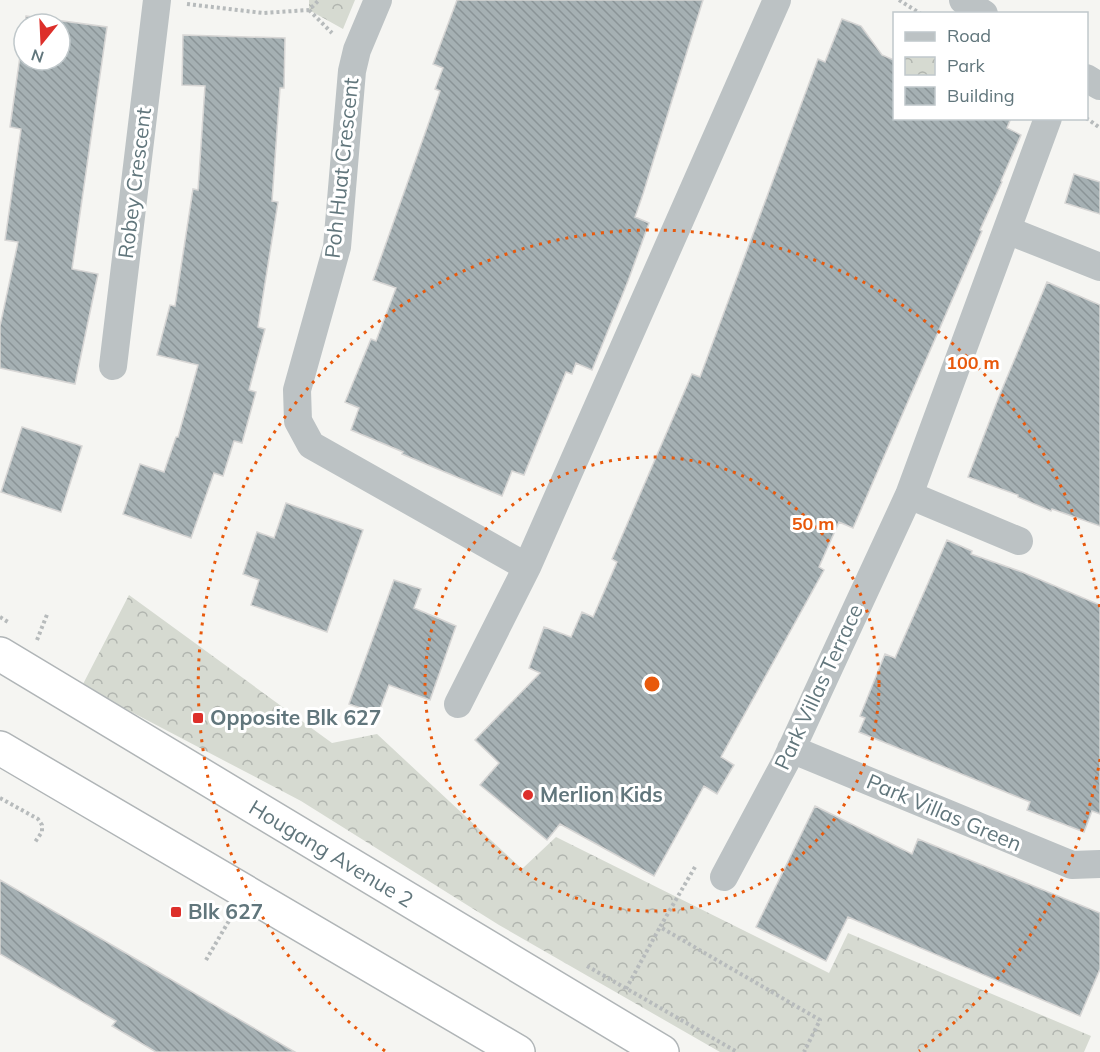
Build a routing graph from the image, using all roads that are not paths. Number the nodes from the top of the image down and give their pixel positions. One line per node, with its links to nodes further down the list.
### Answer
1 (157, 0): 9 (street, Robey Crescent)
2 (378, 0): 12 (street, Poh Huat Crescent)
3 (777, 0): 12 (street)
4 (963, 0): 5 (street)
5 (981, 12)
6 (1047, 120): 7 (street, Park Villas Terrace)
7 (1007, 230): 8 (street); 10 (street, Park Villas Terrace)
8 (1100, 267)
9 (113, 366)
10 (909, 495): 11 (street); 16 (street, Park Villas Terrace)
11 (1019, 541)
12 (526, 567): 14 (street)
13 (0, 654): 20 (highway, Hougang Avenue 2)
14 (458, 704)
15 (0, 748): 19 (highway)
16 (791, 749): 17 (street, Park Villas Green); 18 (street, Park Villas Terrace)
17 (1100, 864)
18 (724, 877)
19 (518, 1052)
20 (663, 1052)

